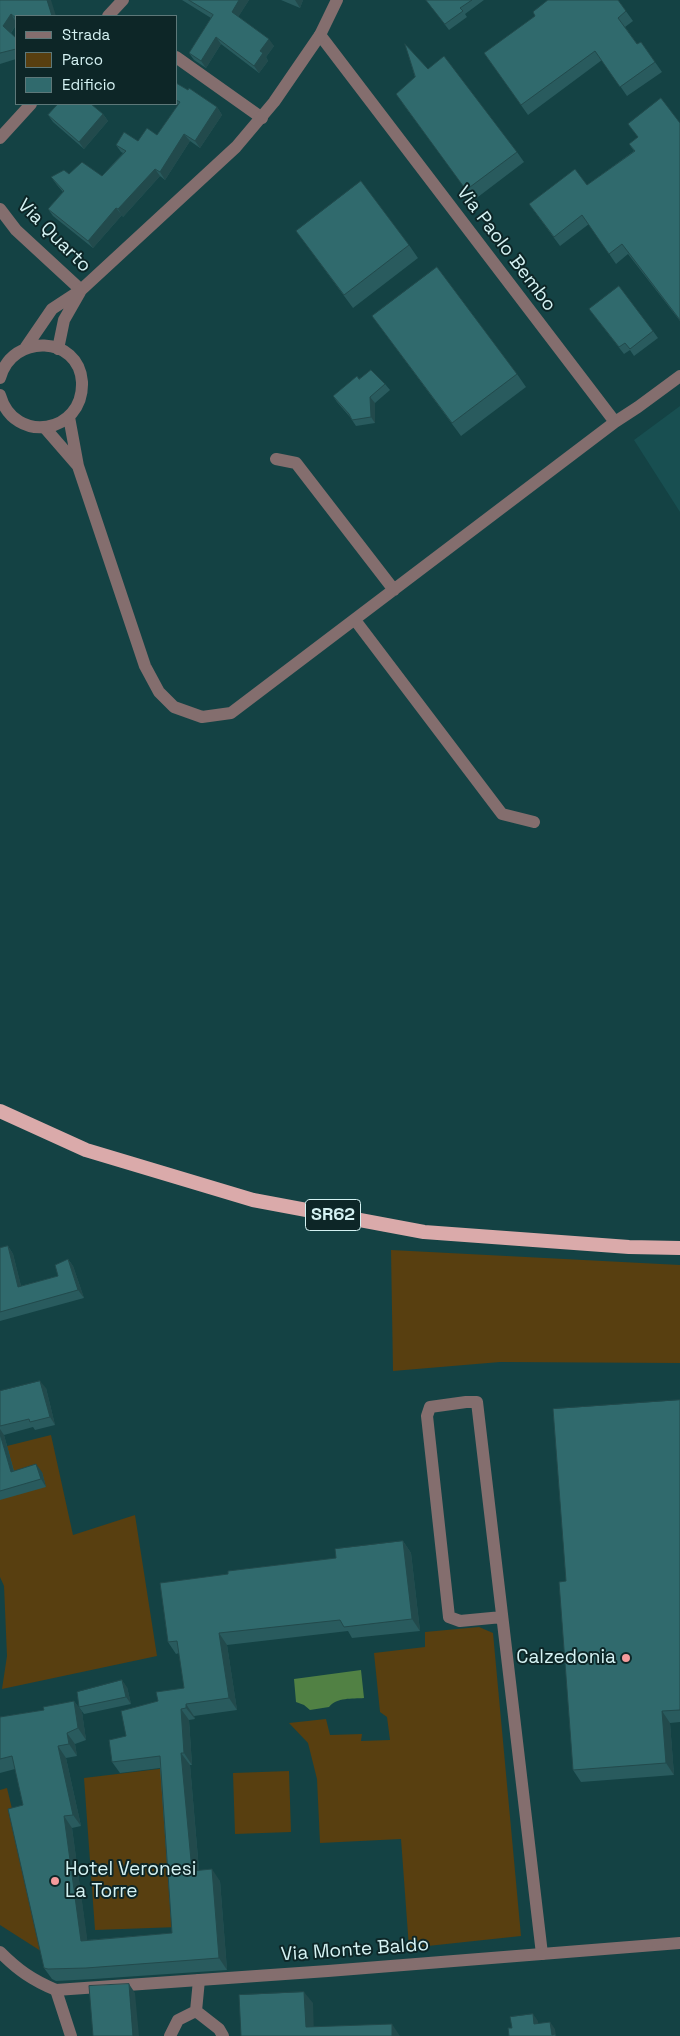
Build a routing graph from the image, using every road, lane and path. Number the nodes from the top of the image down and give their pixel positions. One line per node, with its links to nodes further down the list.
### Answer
1 (123, 0): 3 (street)
2 (336, 0): 4 (street)
3 (114, 15)
4 (320, 35): 7 (street); 19 (street, Via Paolo Bembo)
5 (178, 58): 7 (street)
6 (29, 105): 8 (street)
7 (262, 118): 10 (street)
8 (0, 138)
9 (0, 209): 10 (street, Via Quarto)
10 (81, 290): 11 (street); 12 (street)
11 (26, 347): 12 (street); 13 (street)
12 (58, 349): 18 (street)
13 (4, 364): 15 (street)
14 (680, 376): 19 (street)
15 (0, 378)
16 (0, 395): 17 (street)
17 (4, 412): 20 (street)
18 (69, 417): 20 (street); 22 (street)
19 (615, 422): 23 (street)
20 (45, 428): 22 (street)
21 (276, 459): 23 (street)
22 (78, 466): 24 (street)
23 (394, 590): 24 (street)
24 (355, 620): 25 (street)
25 (534, 822)
26 (0, 1111): 27 (highway, SR62)
27 (680, 1248)
28 (502, 1617): 28 (street); 31 (street)
29 (680, 1943): 31 (street, Via Monte Baldo)
30 (0, 1952): 33 (street, Via Monte Baldo)
31 (542, 1954): 32 (street, Via Monte Baldo)
32 (199, 1980): 33 (street, Via Monte Baldo); 34 (street)
33 (56, 1990): 35 (street)
34 (196, 2011): 36 (street); 37 (street)
35 (70, 2036)
36 (170, 2036)
37 (223, 2036)

